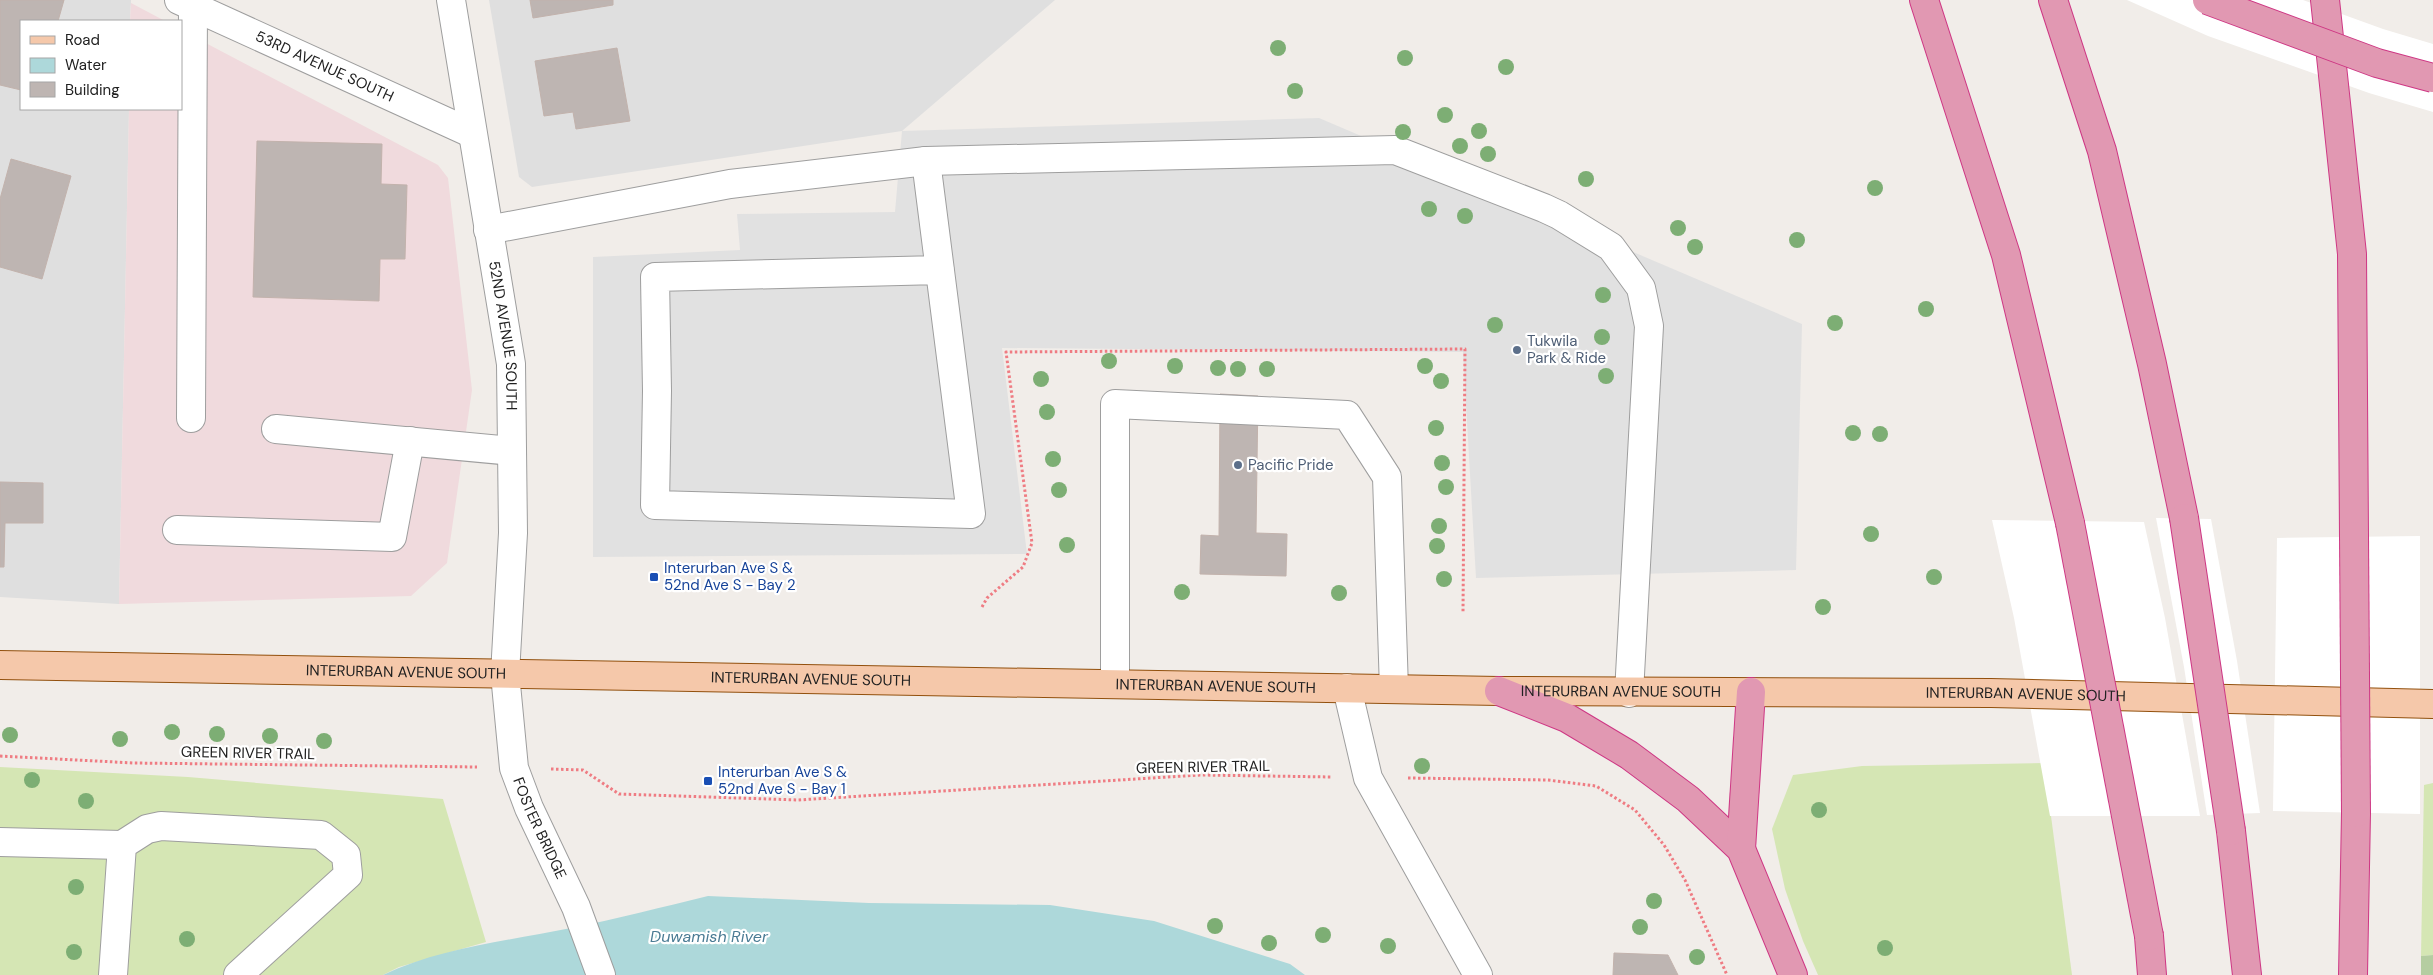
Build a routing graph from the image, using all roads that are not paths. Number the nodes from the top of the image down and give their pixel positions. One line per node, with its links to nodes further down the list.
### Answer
1 (451, 0): 8 (street, 52ND AVENUE SOUTH)
2 (1924, 0): 34 (highway, bridge)
3 (2053, 0): 35 (highway, bridge)
4 (2208, 0): 7 (highway, bridge)
5 (2325, 0): 36 (highway, bridge)
6 (185, 4): 8 (street, 53RD AVENUE SOUTH); 12 (street)
7 (2433, 78)
8 (471, 133): 10 (street, 52ND AVENUE SOUTH)
9 (926, 161): 10 (street); 11 (street); 24 (street)
10 (488, 230): 15 (street, 52ND AVENUE SOUTH)
11 (940, 270): 11 (street)
12 (191, 418)
13 (276, 429): 14 (street)
14 (410, 441): 15 (street); 16 (street)
15 (512, 451): 18 (street, 52ND AVENUE SOUTH)
16 (176, 530)
17 (0, 665): 18 (main road, INTERURBAN AVENUE SOUTH)
18 (505, 674): 19 (main road, INTERURBAN AVENUE SOUTH); 31 (street, FOSTER BRIDGE)
19 (1115, 684): 20 (main road, INTERURBAN AVENUE SOUTH); 21 (street)
20 (1347, 688): 21 (main road, INTERURBAN AVENUE SOUTH); 32 (street)
21 (1394, 689): 22 (main road, INTERURBAN AVENUE SOUTH)
22 (1499, 691): 24 (main road, INTERURBAN AVENUE SOUTH); 28 (highway)
23 (1751, 692): 24 (main road, INTERURBAN AVENUE SOUTH); 25 (main road, INTERURBAN AVENUE SOUTH); 28 (highway)
24 (1629, 693)
25 (2433, 704)
26 (0, 842): 27 (street)
27 (122, 845): 29 (street); 30 (street)
28 (1741, 849): 33 (highway)
29 (113, 975)
30 (238, 975)
31 (602, 975)
32 (1478, 975)
33 (1793, 975)
34 (2152, 975)
35 (2247, 975)
36 (2353, 975)

